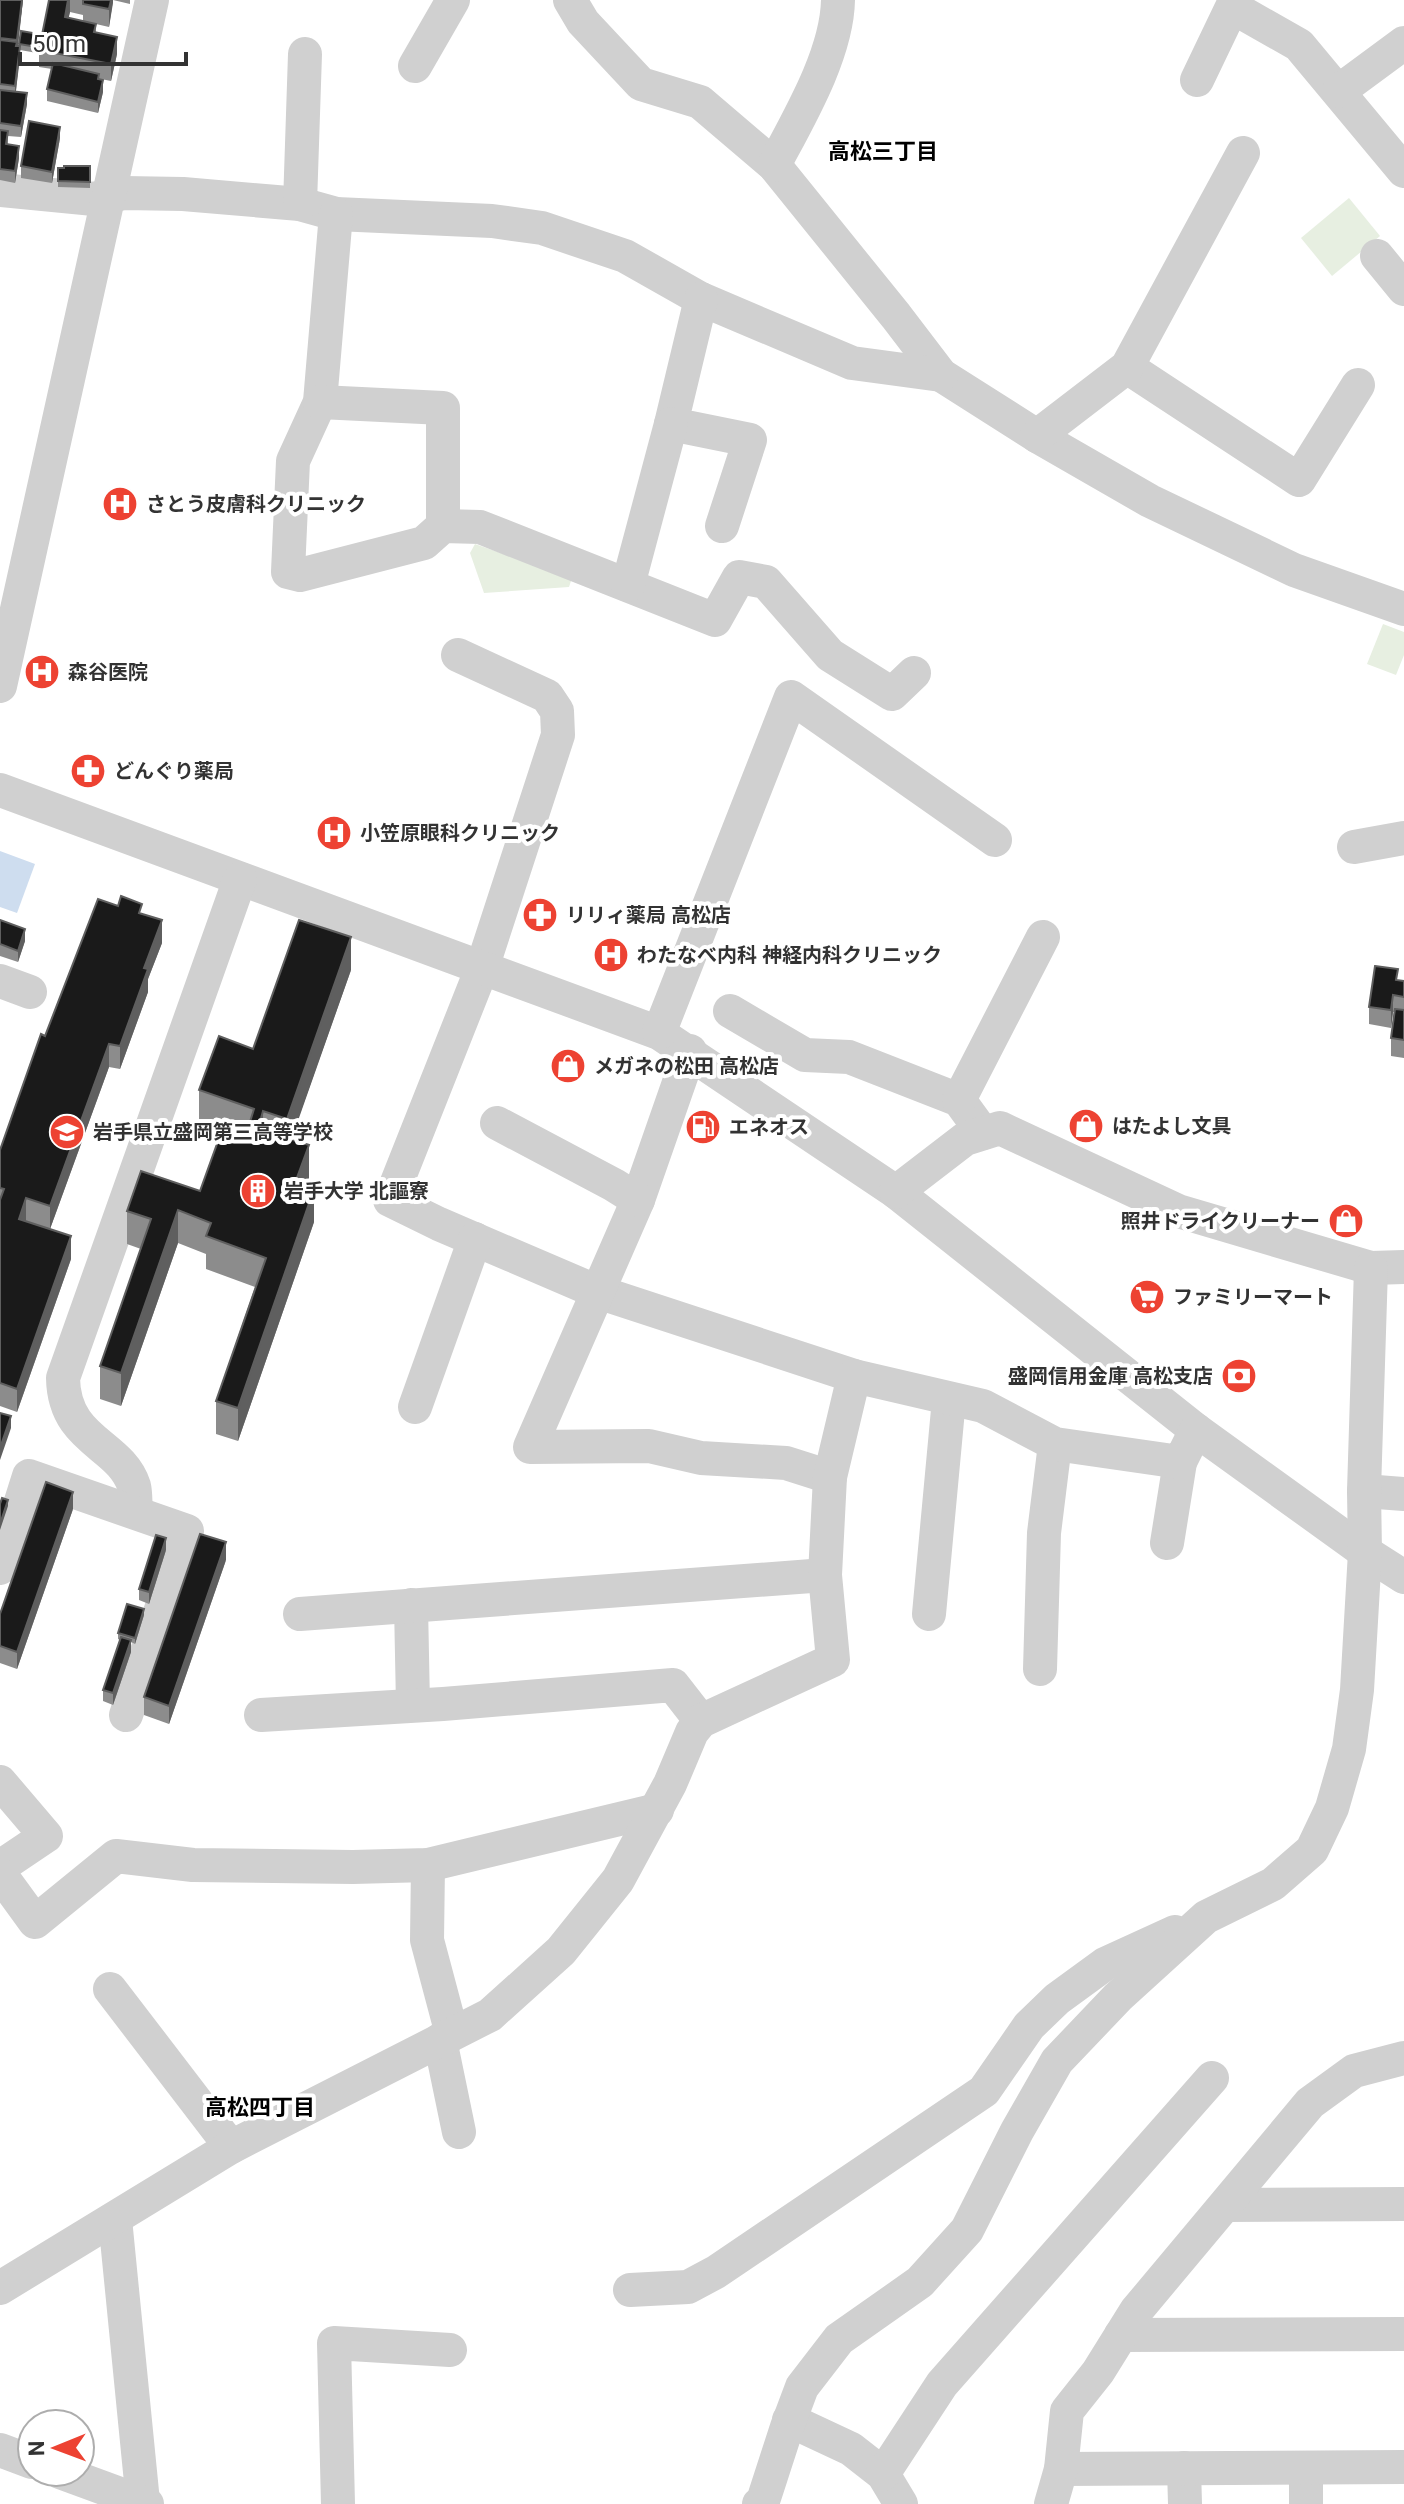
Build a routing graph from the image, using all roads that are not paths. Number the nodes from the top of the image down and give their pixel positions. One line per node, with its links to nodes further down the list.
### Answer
1 (152, 0): 14 (street)
2 (453, 0): 7 (street)
3 (570, 0): 11 (street)
4 (838, 0): 11 (street)
5 (1404, 43): 9 (street)
6 (305, 54): 15 (street)
7 (415, 66)
8 (1197, 80): 9 (street)
9 (1339, 91): 12 (street)
10 (1243, 153): 20 (street)
11 (774, 165): 21 (street)
12 (1404, 171)
13 (0, 190): 14 (street)
14 (111, 194): 15 (street); 32 (street)
15 (300, 204): 16 (street)
16 (336, 214): 19 (street); 23 (street)
17 (1377, 256): 18 (street)
18 (1404, 289)
19 (701, 299): 21 (street); 24 (street)
20 (1127, 367): 22 (street); 25 (street)
21 (941, 375): 25 (street)
22 (1358, 385)
23 (320, 402): 26 (street); 26 (street)
24 (671, 424): 27 (street); 28 (street)
25 (1037, 436): 29 (street)
26 (443, 526): 28 (street)
27 (722, 526)
28 (628, 585): 31 (street)
29 (1404, 609)
30 (458, 655): 39 (street)
31 (914, 673)
32 (0, 686)
33 (0, 790): 37 (street)
34 (1404, 838): 36 (street)
35 (995, 840): 41 (street)
36 (1354, 847)
37 (240, 879): 39 (street); 60 (street)
38 (1043, 937): 43 (street)
39 (482, 968): 41 (street); 48 (street)
40 (730, 1011): 43 (street)
41 (659, 1033): 42 (street)
42 (690, 1051): 46 (street); 47 (street)
43 (959, 1100): 45 (street)
44 (497, 1123): 47 (street)
45 (983, 1133): 46 (street); 49 (street)
46 (896, 1192): 54 (street)
47 (638, 1200): 50 (street)
48 (475, 1239): 50 (street); 53 (street)
49 (1388, 1268): 58 (street)
50 (598, 1292): 51 (street); 57 (street)
51 (854, 1376): 52 (street); 57 (street)
52 (949, 1399): 55 (street); 68 (street)
53 (415, 1407)
54 (1196, 1430): 56 (street); 62 (street)
55 (1055, 1444): 56 (street); 69 (street)
56 (1180, 1462): 61 (street)
57 (830, 1477): 64 (street)
58 (1364, 1491): 59 (street); 62 (street)
59 (1404, 1494)
60 (136, 1511): 63 (street); 71 (street)
61 (1167, 1543)
62 (1365, 1552): 65 (street); 79 (street)
63 (0, 1568)
64 (825, 1575): 66 (street); 73 (street)
65 (1404, 1577)
66 (411, 1605): 67 (street); 70 (street)
67 (300, 1614)
68 (929, 1614)
69 (1040, 1669)
70 (413, 1705): 72 (street); 73 (street)
71 (126, 1715)
72 (261, 1715)
73 (701, 1721): 75 (street)
74 (0, 1782): 77 (street)
75 (657, 1810): 76 (street); 81 (street)
76 (428, 1865): 78 (street); 81 (street)
77 (0, 1867)
78 (0, 1874)
79 (1206, 1917): 90 (street); 94 (street)
80 (110, 1989): 85 (street)
81 (446, 2037): 84 (street); 85 (street)
82 (1404, 2058): 87 (street)
83 (1212, 2078): 99 (street)
84 (459, 2132)
85 (231, 2147): 88 (street)
86 (1404, 2204): 87 (street)
87 (1226, 2205): 92 (street)
88 (115, 2219): 89 (street); 101 (street)
89 (0, 2288)
90 (630, 2290)
91 (1404, 2334): 92 (street)
92 (1121, 2335): 98 (street)
93 (450, 2350): 102 (street)
94 (789, 2420): 99 (street); 103 (street)
95 (1404, 2467): 97 (street)
96 (1184, 2468): 97 (street); 98 (street); 106 (street)
97 (1306, 2468): 107 (street)
98 (1061, 2469): 105 (street)
99 (883, 2474): 104 (street)
100 (96, 2485): 101 (street)
101 (145, 2503)
102 (338, 2504)
103 (759, 2504)
104 (901, 2504)
105 (1051, 2504)
106 (1185, 2504)
107 (1306, 2504)

